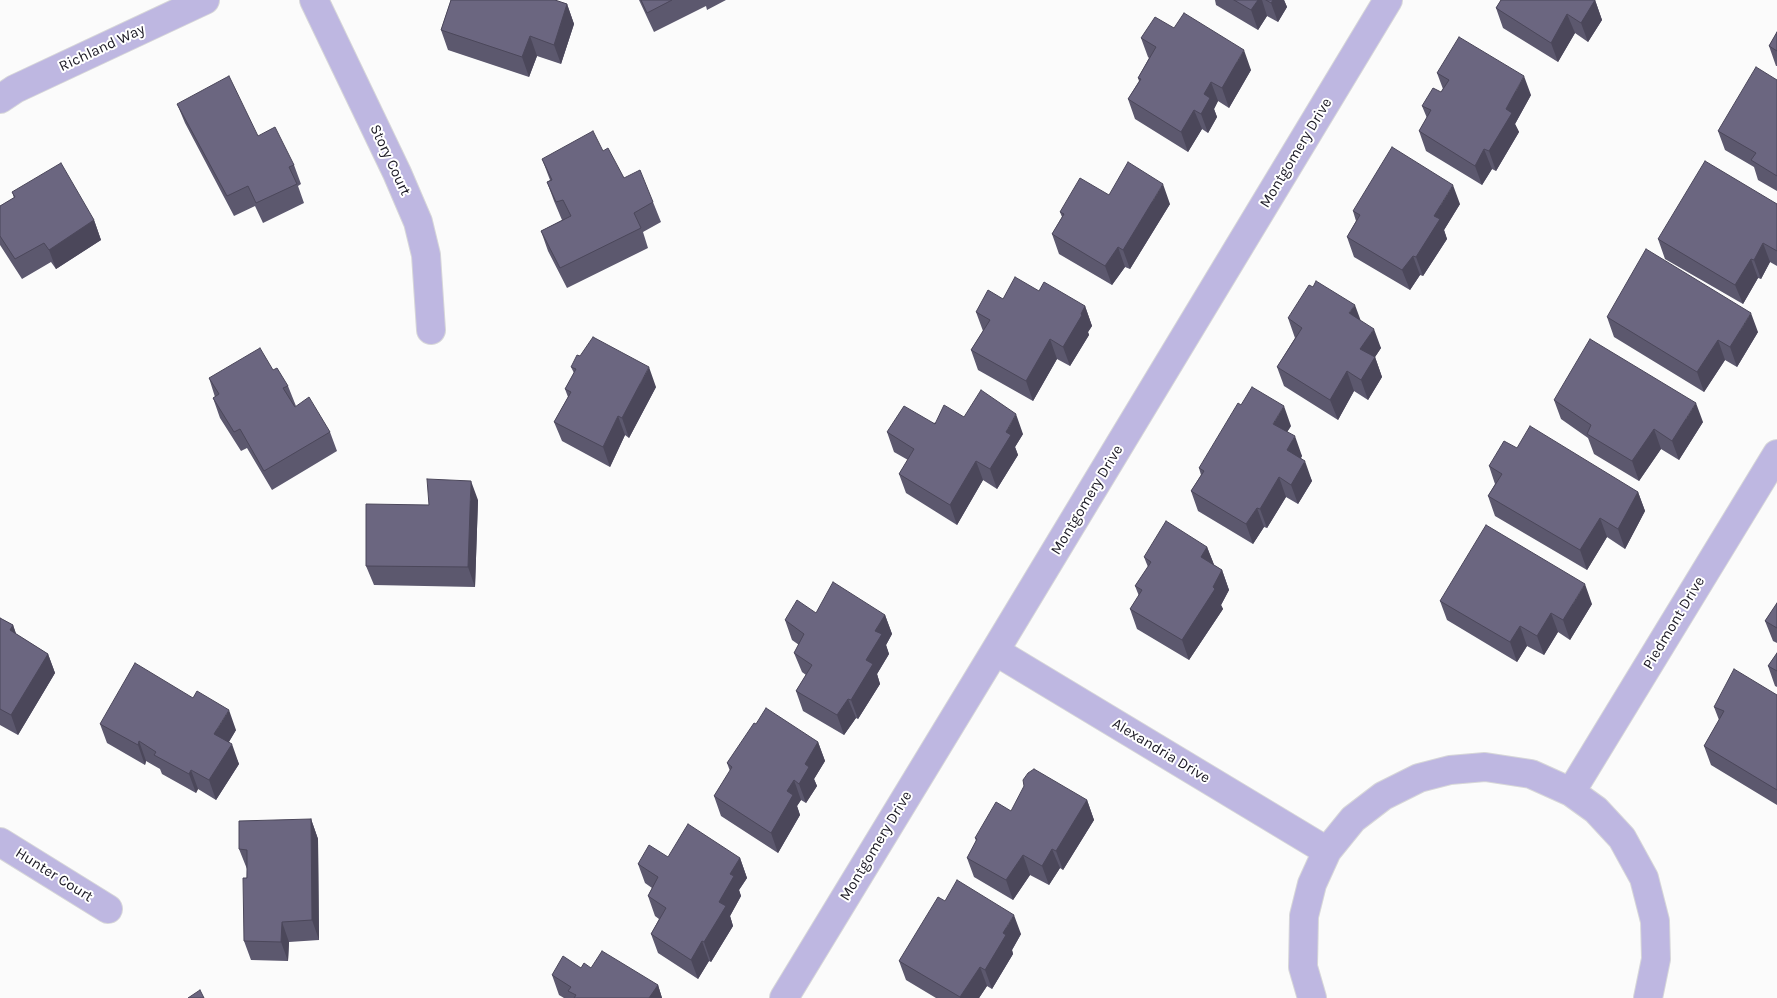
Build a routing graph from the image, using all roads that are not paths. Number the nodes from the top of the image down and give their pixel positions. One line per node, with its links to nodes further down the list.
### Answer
1 (205, 0): 4 (street, Richland Way)
2 (314, 0): 5 (street, Story Court)
3 (1388, 0): 7 (street, Montgomery Drive)
4 (0, 99)
5 (431, 330)
6 (1777, 454): 8 (street, Piedmont Drive)
7 (995, 651): 10 (street, Alexandria Drive); 12 (street, Montgomery Drive)
8 (1571, 792): 10 (street); 14 (street)
9 (0, 842): 11 (street, Hunter Court)
10 (1327, 851): 13 (street)
11 (108, 909)
12 (784, 998)
13 (1312, 998)
14 (1648, 998)

